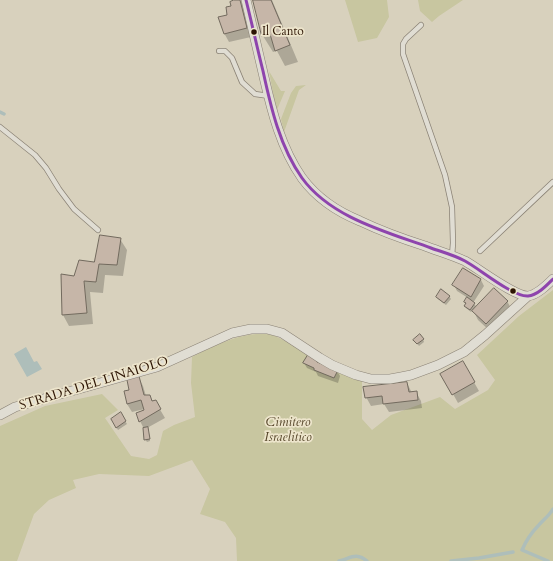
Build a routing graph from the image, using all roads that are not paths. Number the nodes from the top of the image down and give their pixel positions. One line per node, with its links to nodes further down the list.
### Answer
1 (246, 0): 4 (street)
2 (421, 25): 9 (lane)
3 (219, 51): 4 (lane)
4 (269, 96): 9 (street)
5 (0, 127): 7 (lane)
6 (553, 182): 8 (lane)
7 (98, 230)
8 (480, 251)
9 (452, 256): 11 (street)
10 (553, 279): 11 (street, STRADA DEL LINAIOLO)
11 (528, 296): 12 (street, STRADA DEL LINAIOLO)
12 (0, 415)

